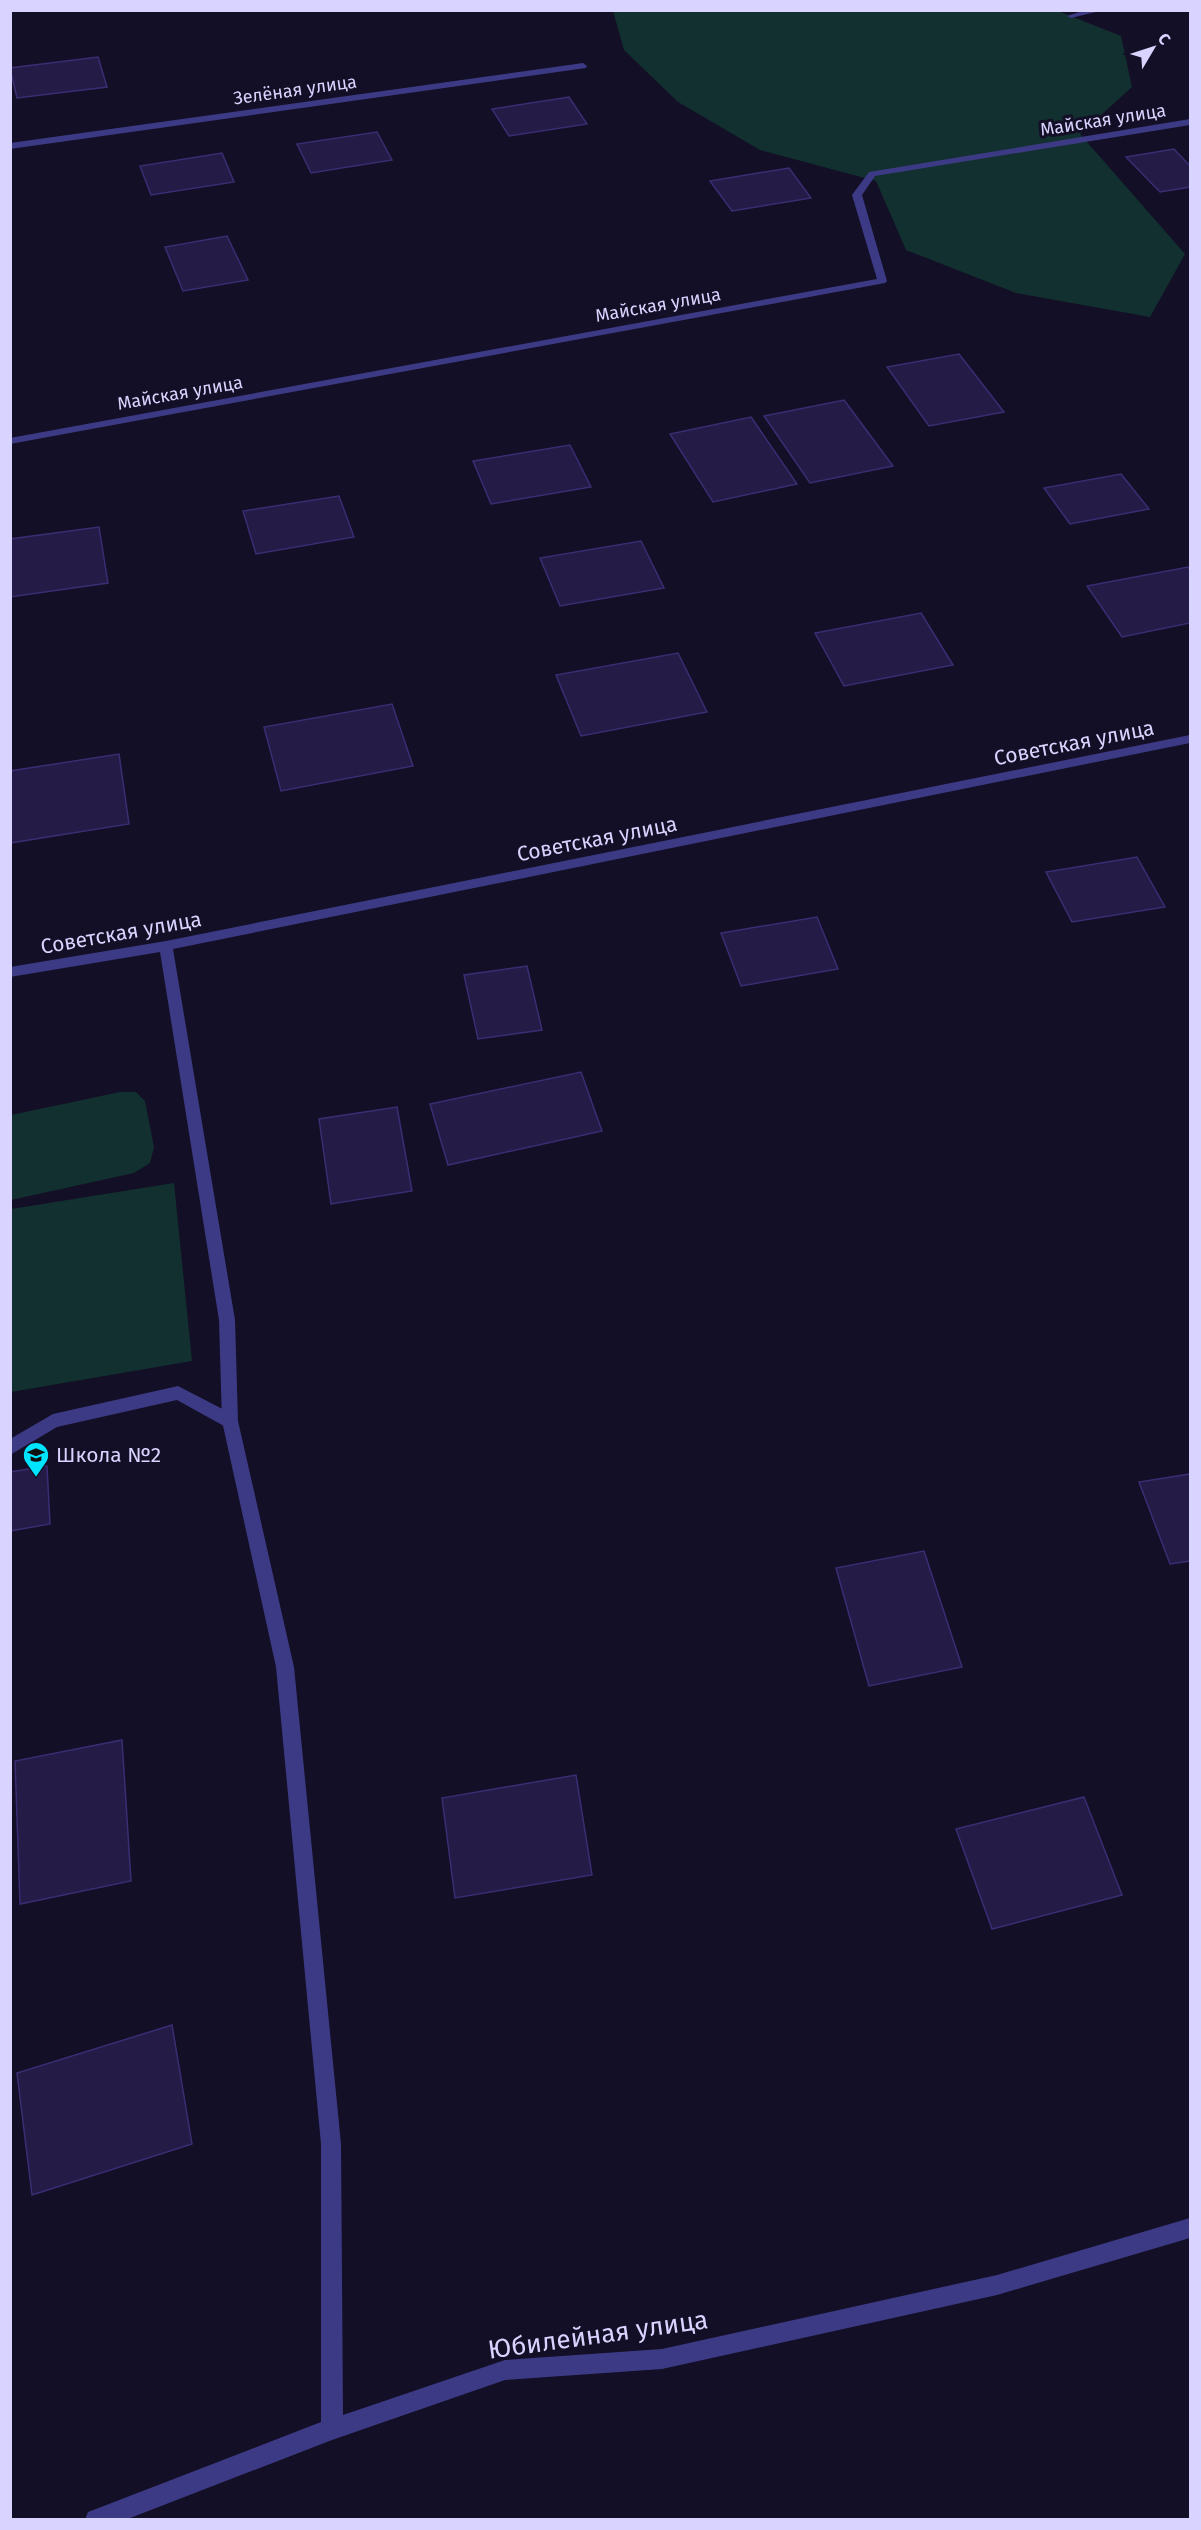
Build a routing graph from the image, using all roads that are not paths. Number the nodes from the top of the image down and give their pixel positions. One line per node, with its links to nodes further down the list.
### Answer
1 (1100, 10): 2 (street)
2 (1071, 16)
3 (584, 66): 5 (street, Зелёная улица)
4 (1191, 122): 6 (street, Майская улица)
5 (10, 146)
6 (10, 441)
7 (1191, 739): 8 (street, Советская улица)
8 (166, 946): 9 (street, Советская улица); 10 (street)
9 (10, 972)
10 (230, 1421): 11 (street); 13 (street)
11 (10, 1448)
12 (1191, 2228): 13 (street, Юбилейная улица)
13 (332, 2429): 14 (street, Юбилейная улица)
14 (96, 2520)

